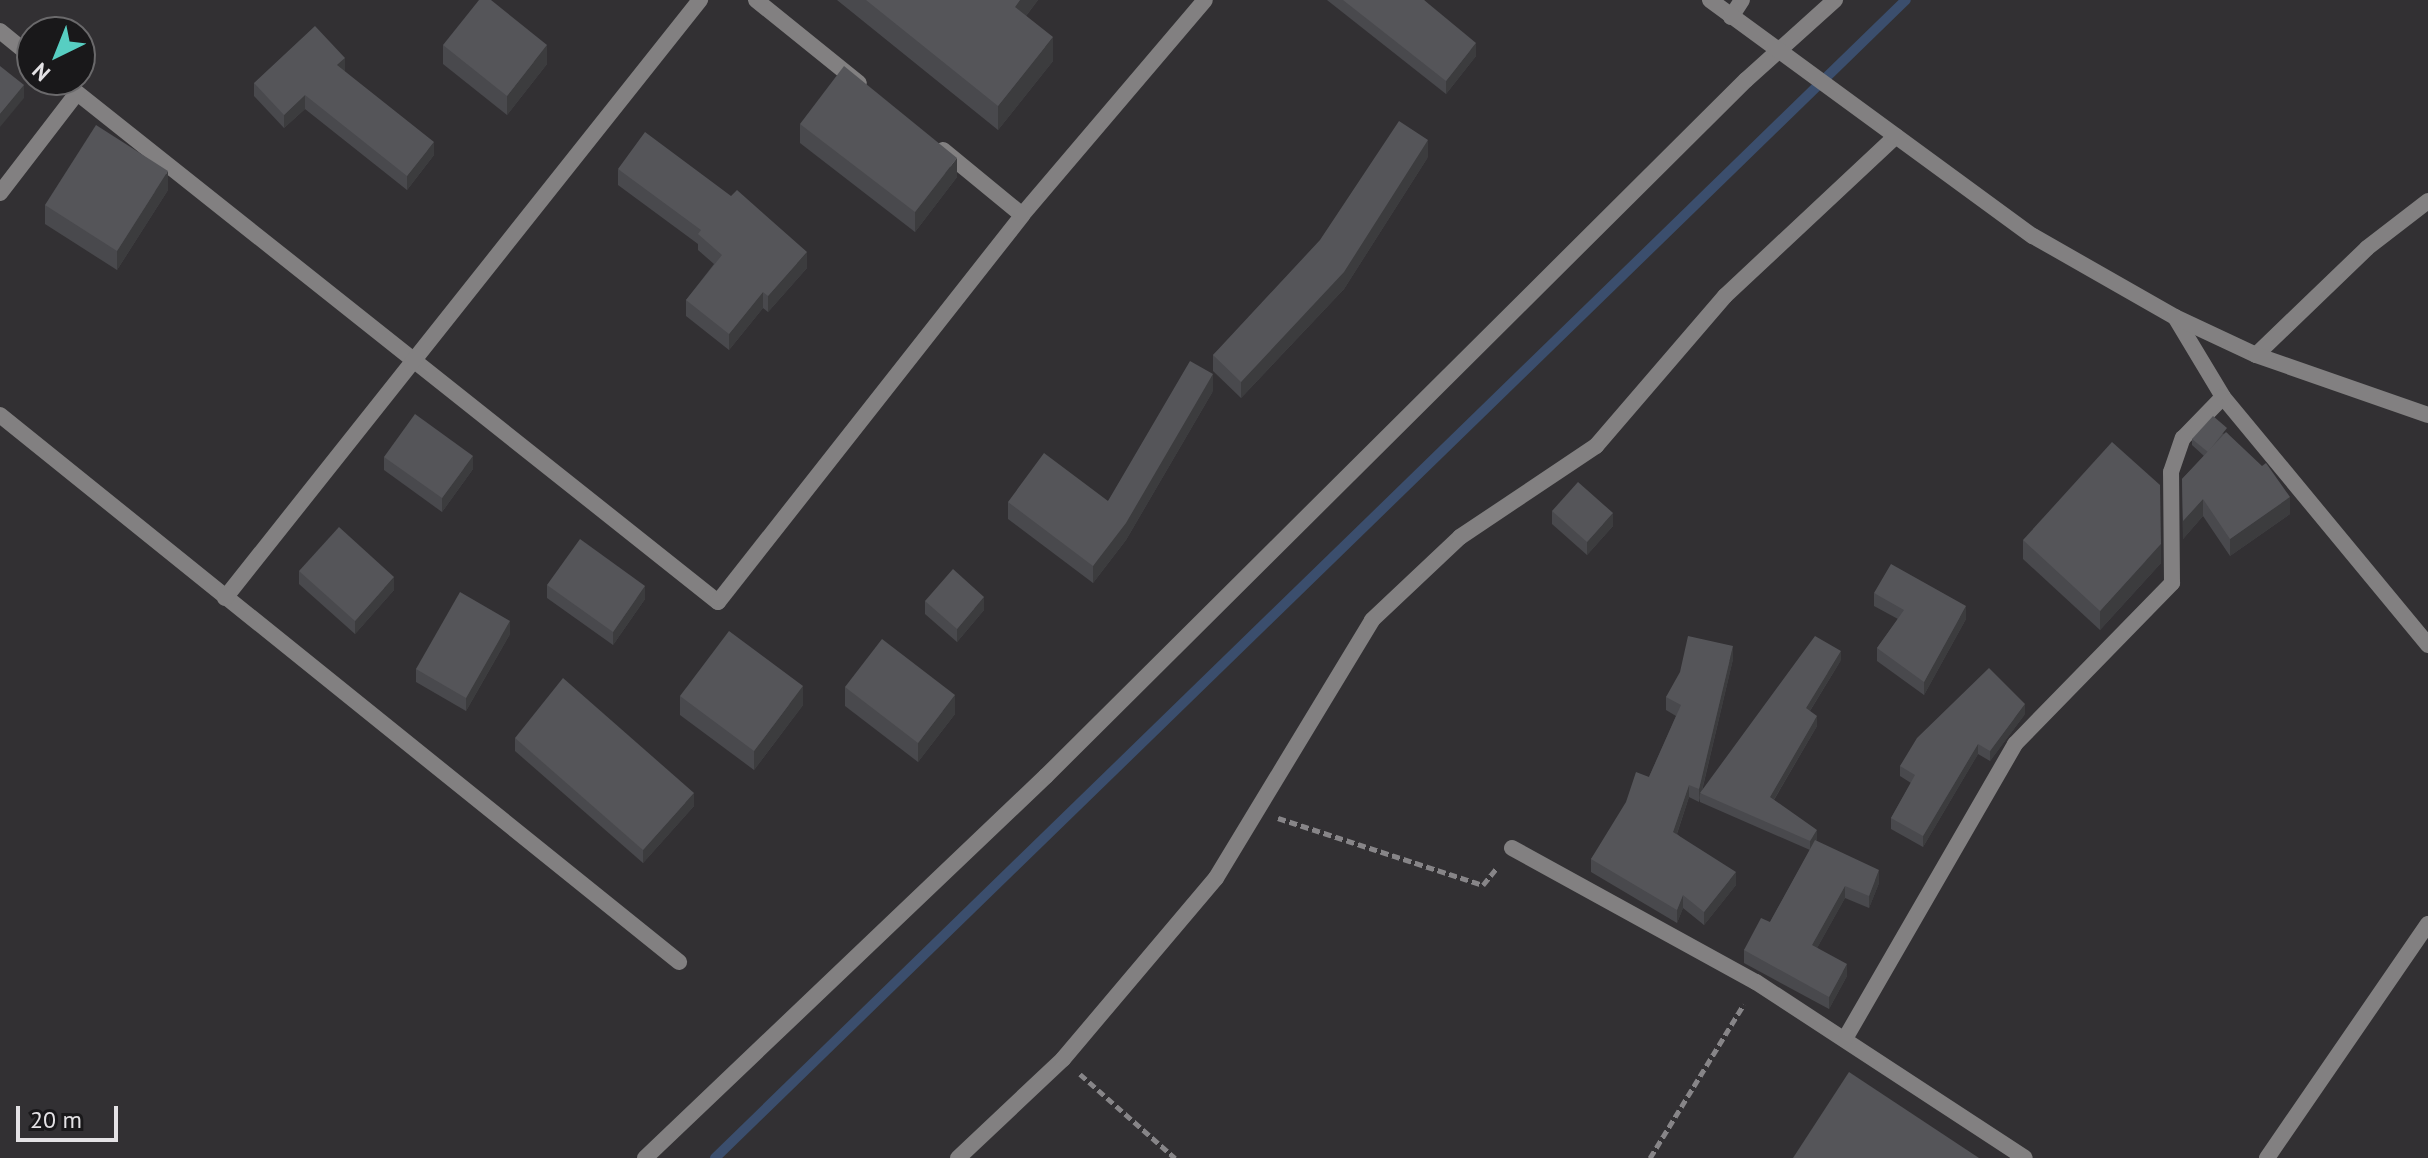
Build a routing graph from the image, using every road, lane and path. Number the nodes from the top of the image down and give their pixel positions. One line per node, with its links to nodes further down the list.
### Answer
1 (700, 0): 21 (street)
2 (756, 0): 13 (street)
3 (1205, 0): 18 (street)
4 (1710, 0): 7 (street)
5 (1742, 0): 7 (street)
6 (1835, 0): 10 (street)
7 (1731, 17): 10 (street)
8 (0, 31): 9 (street)
9 (16, 44)
10 (1779, 54): 14 (street); 34 (street)
11 (75, 96): 16 (street)
12 (81, 96): 21 (street)
13 (877, 98)
14 (1896, 136): 19 (street); 27 (street)
15 (926, 137): 18 (street)
16 (0, 193)
17 (2428, 201): 20 (street)
18 (1022, 215): 21 (street)
19 (2175, 317): 20 (street); 22 (street)
20 (2256, 355): 24 (street)
21 (416, 364): 25 (street)
22 (2223, 397): 26 (street); 32 (street)
23 (0, 415): 25 (street)
24 (2428, 415)
25 (225, 598): 30 (street)
26 (2428, 645)
27 (1258, 812): 28 (path); 33 (street)
28 (1512, 848): 31 (street)
29 (2428, 924): 39 (street)
30 (679, 962)
31 (1756, 982): 32 (street); 37 (path)
32 (1846, 1037): 38 (street)
33 (1063, 1059): 35 (street); 36 (path)
34 (645, 1158)
35 (958, 1158)
36 (1175, 1158)
37 (1650, 1158)
38 (2025, 1158)
39 (2267, 1158)

